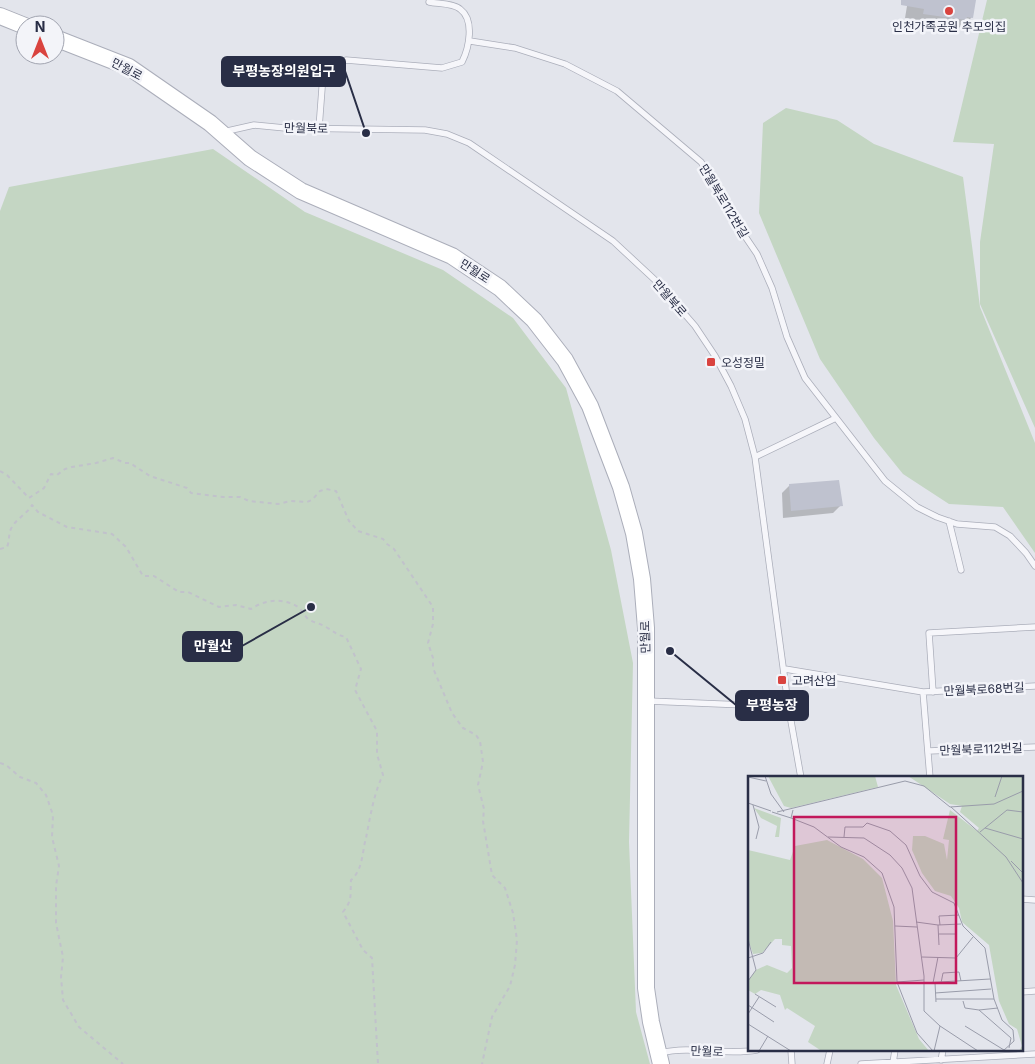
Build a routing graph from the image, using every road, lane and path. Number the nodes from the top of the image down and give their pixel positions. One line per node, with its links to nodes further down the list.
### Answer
1 (429, 2): 4 (lane)
2 (0, 16): 3 (street)
3 (15, 22)
4 (470, 41): 6 (lane); 8 (lane, 만월북로112번길)
5 (65, 42): 7 (street, 만월로)
6 (319, 128): 7 (lane, 만월북로); 9 (lane, 만월북로)
7 (221, 132): 22 (street, 만월로)
8 (836, 418): 9 (lane); 13 (lane, 만월북로112번길)
9 (755, 457): 18 (lane, 만월북로)
10 (0, 471): 11 (path)
11 (29, 498): 12 (path); 42 (path)
12 (32, 505): 14 (path); 41 (path)
13 (949, 521): 15 (lane, 만월북로112번길); 16 (lane)
14 (0, 549)
15 (1035, 566)
16 (962, 570)
17 (1035, 627): 21 (lane, 만월북로68번길)
18 (785, 669): 20 (lane, 만월북로68번길); 23 (lane, 만월북로)
19 (1035, 686): 21 (lane, 만월북로68번길)
20 (923, 692): 21 (lane, 만월북로68번길); 25 (lane)
21 (933, 692)
22 (646, 701): 23 (lane); 36 (street, 만월로)
23 (788, 704): 27 (lane, 만월북로)
24 (1035, 747): 25 (lane, 만월북로112번길)
25 (928, 751): 28 (lane)
26 (0, 763): 40 (path)
27 (801, 776)
28 (930, 776)
29 (1022, 899): 30 (lane)
30 (1035, 900)
31 (1035, 991): 32 (lane)
32 (1022, 992)
33 (748, 1052): 36 (lane, 만월로)
34 (943, 1052): 37 (lane)
35 (1035, 1054): 37 (lane)
36 (659, 1059)
37 (941, 1060): 39 (lane)
38 (893, 1063): 39 (lane); 43 (lane)
39 (902, 1063)
40 (123, 1064)
41 (378, 1064)
42 (482, 1064)
43 (861, 1064)

